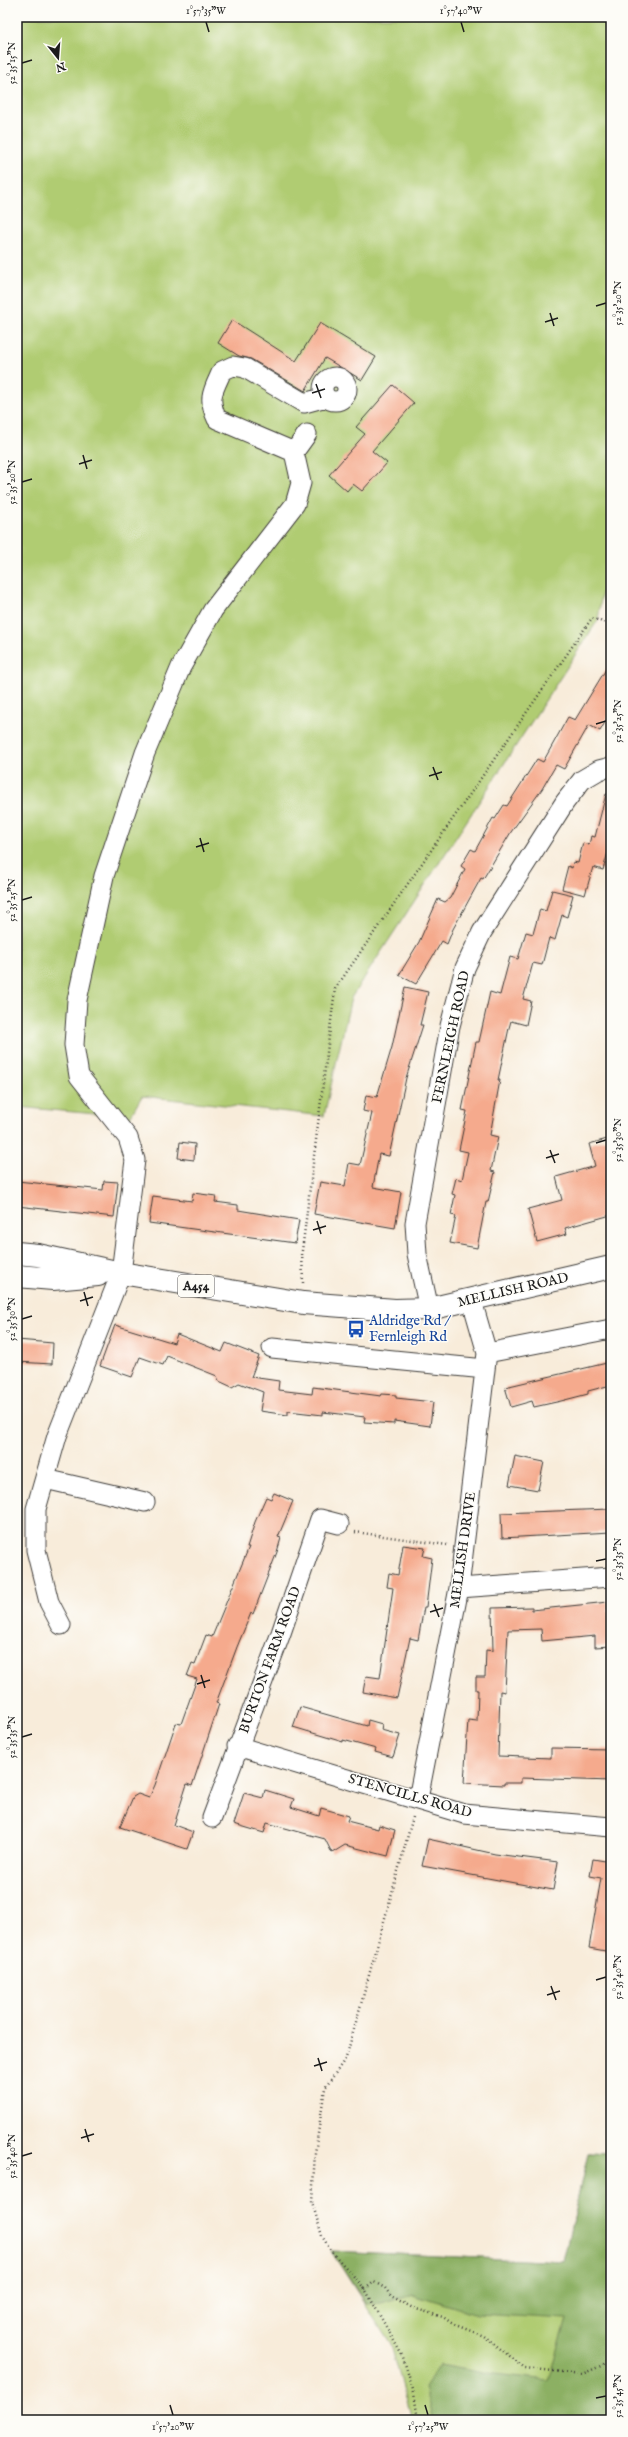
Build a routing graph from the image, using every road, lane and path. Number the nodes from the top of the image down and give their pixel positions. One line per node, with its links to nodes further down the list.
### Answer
1 (326, 397): 3 (street)
2 (307, 434): 3 (street)
3 (294, 452): 8 (street)
4 (611, 625): 11 (path)
5 (611, 767): 12 (street, FERNLEIGH ROAD)
6 (17, 1253): 8 (main road, A454)
7 (611, 1267): 10 (main road, MELLISH ROAD / A454)
8 (121, 1273): 9 (main road, A454); 11 (main road, MELLISH ROAD / A454); 16 (street)
9 (17, 1276)
10 (472, 1301): 12 (main road, MELLISH ROAD / A454); 15 (street, MELLISH DRIVE)
11 (303, 1303): 12 (main road, MELLISH ROAD / A454)
12 (429, 1309)
13 (611, 1328): 15 (street)
14 (272, 1348): 15 (street)
15 (486, 1361): 19 (street, MELLISH DRIVE)
16 (45, 1480): 17 (street); 22 (street)
17 (145, 1502)
18 (339, 1524): 19 (path); 23 (street, BURTON FARM ROAD)
19 (464, 1548): 21 (street, MELLISH DRIVE)
20 (611, 1577): 21 (street)
21 (459, 1588): 24 (street, MELLISH DRIVE)
22 (61, 1625)
23 (237, 1746): 24 (street, STENCILLS ROAD); 25 (street, BURTON FARM ROAD)
24 (418, 1799): 26 (street, STENCILLS ROAD); 28 (path)
25 (211, 1818)
26 (611, 1827)
27 (611, 2282): 29 (path)
28 (365, 2289): 30 (path); 31 (path)
29 (611, 2298)
30 (611, 2356)
31 (418, 2420)

